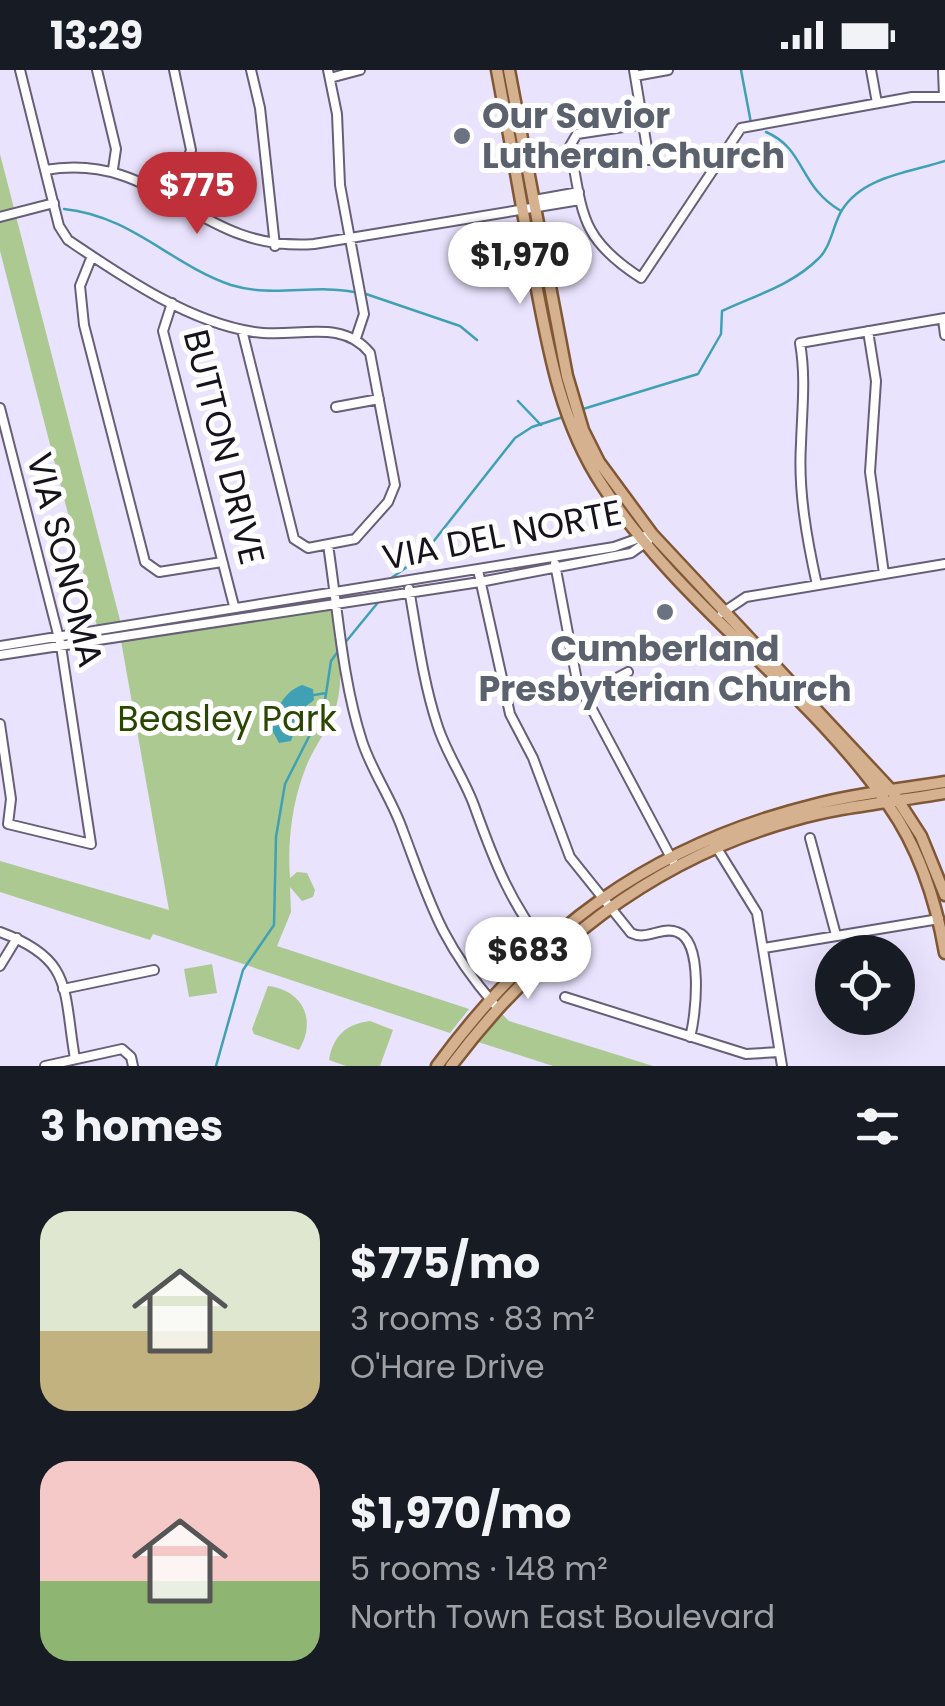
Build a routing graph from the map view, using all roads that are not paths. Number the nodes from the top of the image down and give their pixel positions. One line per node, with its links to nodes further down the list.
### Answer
1 (20, 70): 19 (street)
2 (97, 70): 18 (street)
3 (174, 70): 21 (street)
4 (250, 70): 26 (street)
5 (360, 70): 12 (street)
6 (497, 70): 15 (main road)
7 (509, 70): 15 (main road)
8 (668, 70): 11 (street)
9 (870, 70): 14 (street)
10 (943, 70): 13 (street)
11 (634, 73): 16 (street)
12 (328, 74): 25 (street)
13 (945, 97): 14 (street)
14 (876, 103): 20 (street)
15 (510, 104): 23 (main road)
16 (643, 124): 17 (street); 20 (street)
17 (649, 160)
18 (113, 169): 19 (street); 21 (street)
19 (45, 170): 22 (street)
20 (580, 196): 23 (street)
21 (174, 201): 26 (street)
22 (54, 203): 24 (street); 27 (street)
23 (528, 205): 25 (street); 37 (main road)
24 (0, 217)
25 (350, 237): 26 (street); 33 (street)
26 (275, 246)
27 (92, 256): 28 (street); 40 (street)
28 (172, 303): 30 (street); 40 (street, BUTTON DRIVE)
29 (944, 318): 31 (street); 32 (street)
30 (242, 330): 33 (street); 38 (street)
31 (868, 331): 44 (street); 46 (street)
32 (945, 335)
33 (356, 338): 34 (street)
34 (380, 399): 35 (street); 38 (street)
35 (336, 407)
36 (0, 408): 53 (street, VIA SONOMA)
37 (646, 538): 39 (street, VIA DEL NORTE); 42 (street, VIA DEL NORTE); 52 (main road)
38 (328, 546): 48 (street)
39 (554, 557): 42 (street); 43 (street, VIA DEL NORTE)
40 (222, 562): 51 (street, BUTTON DRIVE)
41 (945, 564): 44 (street)
42 (556, 569): 45 (street, VIA DEL NORTE); 57 (street)
43 (478, 570): 45 (street); 47 (street, VIA DEL NORTE)
44 (884, 574): 46 (street)
45 (480, 582): 47 (street, VIA DEL NORTE); 70 (street)
46 (818, 585): 52 (street)
47 (402, 587): 49 (street, VIA DEL NORTE); 77 (street)
48 (335, 591): 49 (street, VIA DEL NORTE); 50 (street); 51 (street, VIA DEL NORTE)
49 (370, 592): 50 (street, VIA DEL NORTE)
50 (337, 603): 53 (street, VIA DEL NORTE); 83 (street)
51 (234, 606): 53 (street, VIA DEL NORTE)
52 (720, 615): 59 (main road)
53 (59, 642): 54 (street, VIA DEL NORTE); 55 (street, VIA DEL NORTE); 58 (street, VIA SONOMA)
54 (0, 646)
55 (0, 655)
56 (628, 672): 57 (street)
57 (584, 695): 67 (street)
58 (0, 724)
59 (833, 732): 61 (main road); 63 (main road)
60 (945, 782): 63 (main road)
61 (878, 792): 63 (main road); 64 (main road)
62 (945, 793): 63 (main road)
63 (892, 798): 64 (main road); 68 (main road)
64 (791, 816): 66 (main road)
65 (810, 838): 73 (street)
66 (714, 843): 67 (main road); 76 (street)
67 (673, 862): 70 (main road)
68 (931, 873): 69 (main road); 71 (main road)
69 (945, 894)
70 (605, 903): 77 (main road); 84 (street)
71 (939, 918): 73 (street); 78 (main road)
72 (0, 932): 74 (street)
73 (836, 935)
74 (17, 938): 79 (street); 81 (street)
75 (815, 939): 76 (street)
76 (764, 948): 85 (street)
77 (546, 949): 83 (main road)
78 (945, 953)
79 (0, 966)
80 (154, 970): 81 (street)
81 (63, 989): 86 (street)
82 (565, 997): 84 (street)
83 (492, 1002): 89 (main road)
84 (690, 1037): 85 (street)
85 (779, 1052): 90 (street)
86 (75, 1059): 87 (street); 88 (street)
87 (45, 1066)
88 (133, 1066)
89 (442, 1066)
90 (782, 1066)

